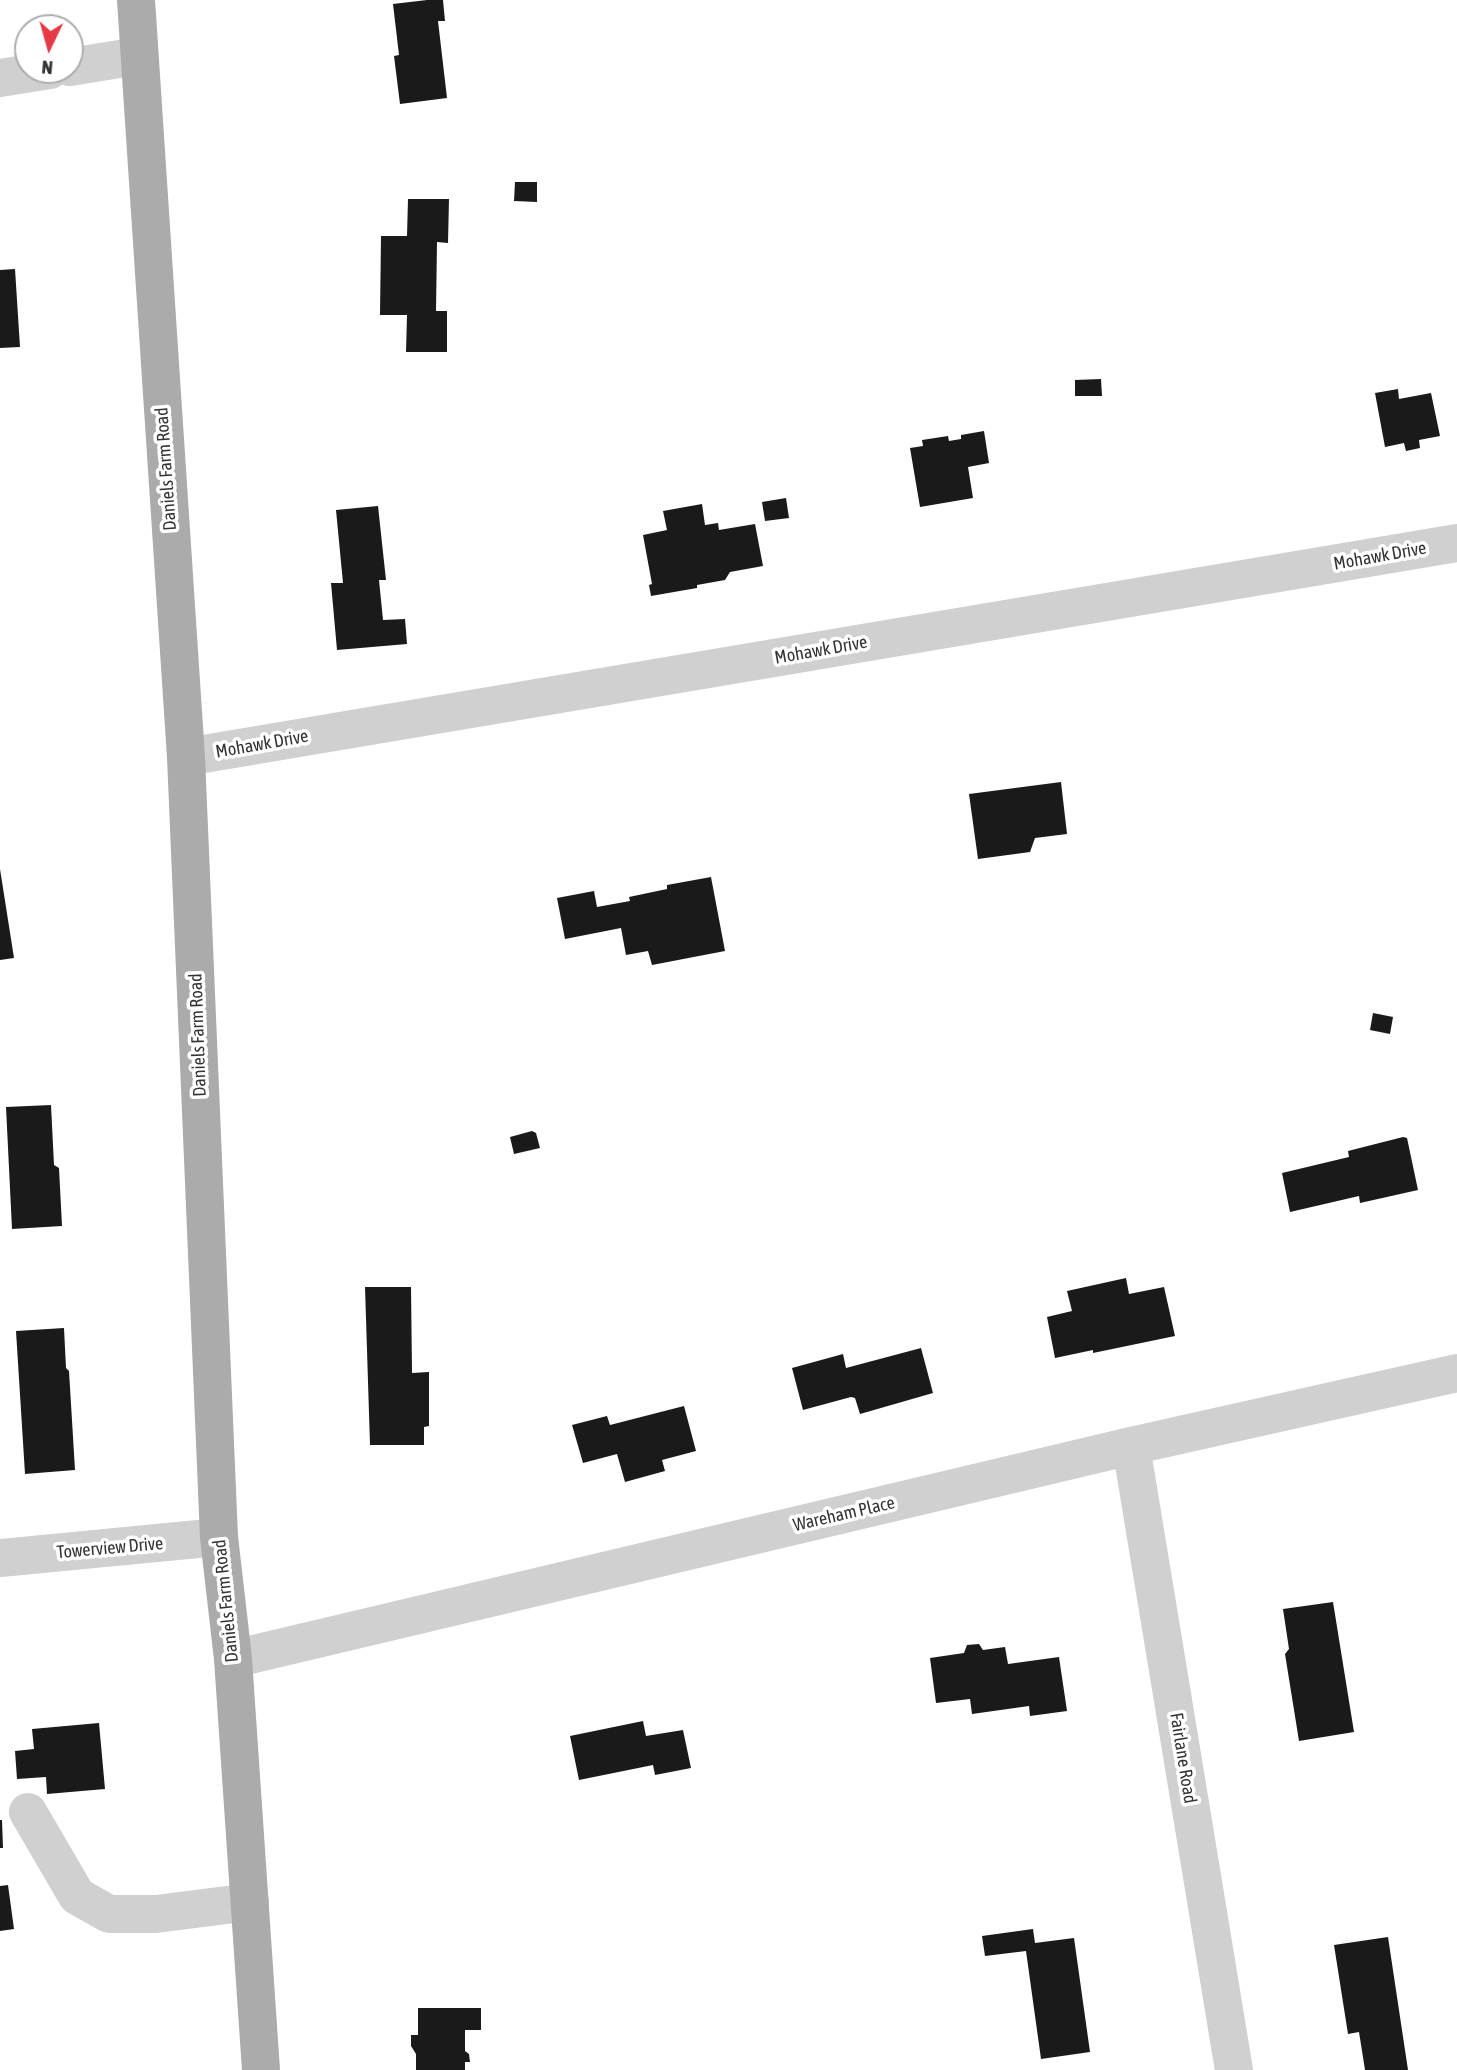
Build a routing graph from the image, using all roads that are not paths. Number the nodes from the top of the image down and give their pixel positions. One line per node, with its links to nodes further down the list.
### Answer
1 (136, 0): 2 (main road, Daniels Farm Road)
2 (138, 57): 3 (street); 5 (main road, Daniels Farm Road)
3 (84, 65)
4 (1457, 543): 5 (street, Mohawk Drive)
5 (186, 757): 8 (main road, Daniels Farm Road)
6 (1457, 1373): 7 (street, Wareham Place)
7 (1131, 1446): 10 (street, Wareham Place); 14 (street, Fairlane Road)
8 (219, 1537): 9 (street, Towerview Drive); 10 (main road, Daniels Farm Road)
9 (0, 1558)
10 (233, 1659): 12 (main road, Daniels Farm Road)
11 (28, 1812): 12 (street)
12 (250, 1902): 13 (main road, Daniels Farm Road)
13 (261, 2070)
14 (1234, 2070)

